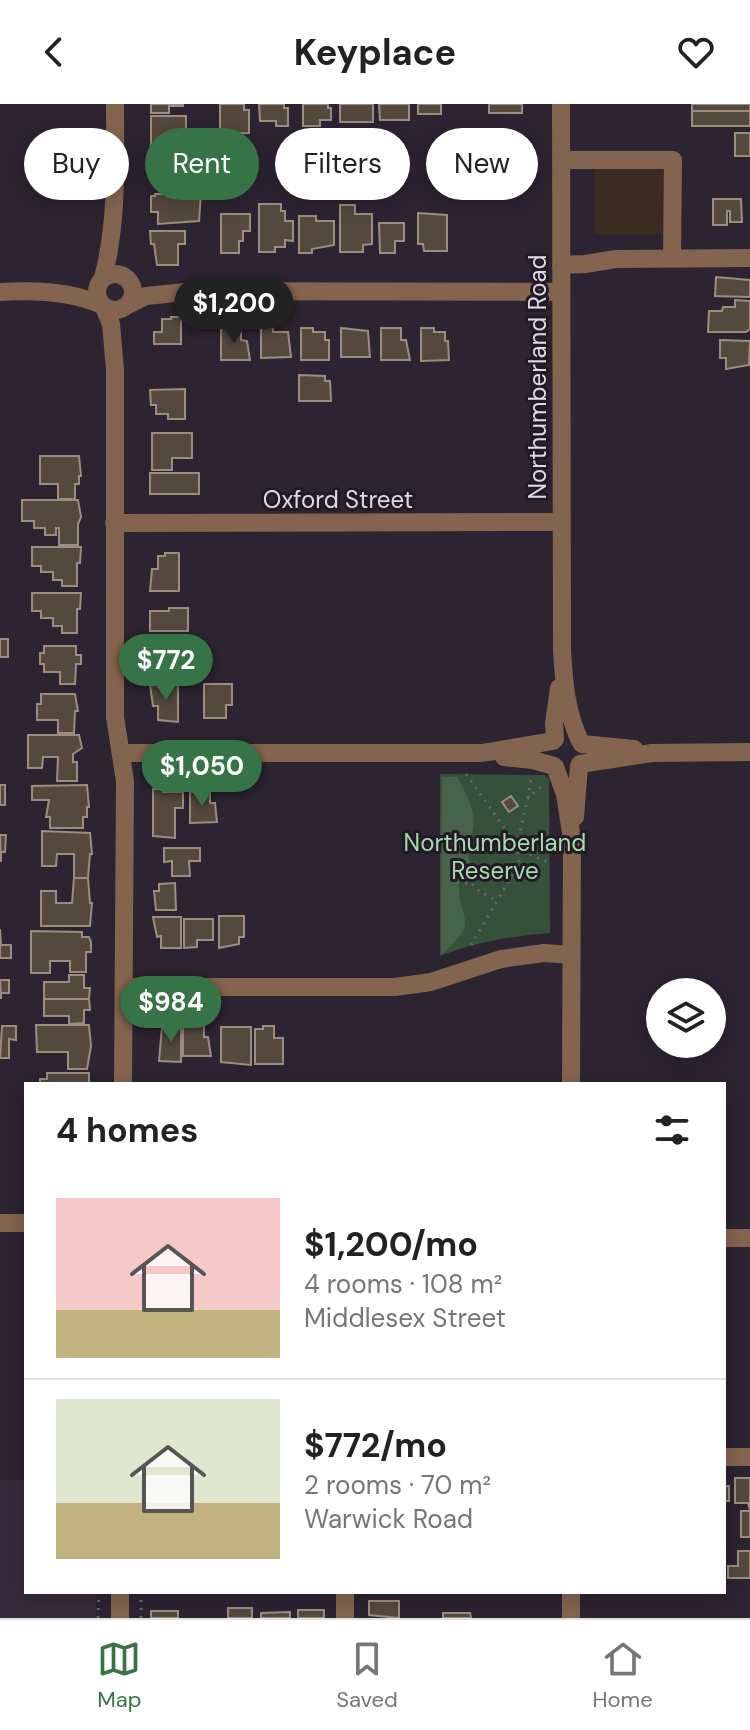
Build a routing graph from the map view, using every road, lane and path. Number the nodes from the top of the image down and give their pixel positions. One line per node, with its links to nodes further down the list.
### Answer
1 (115, 104): 4 (street)
2 (561, 104): 3 (street, Northumberland Road)
3 (561, 160): 5 (street); 7 (street, Northumberland Road)
4 (115, 215): 8 (street); 9 (street)
5 (672, 258): 6 (street); 7 (street)
6 (750, 258)
7 (561, 259): 13 (street, Northumberland Road)
8 (128, 279): 9 (street); 10 (street); 15 (street)
9 (101, 280): 12 (street); 14 (street)
10 (195, 291): 13 (street); 15 (street)
11 (1, 292): 12 (street)
12 (41, 292): 14 (street)
13 (561, 292): 17 (street, Northumberland Road)
14 (103, 306): 15 (street); 16 (street)
15 (127, 306): 16 (street)
16 (115, 370): 18 (street)
17 (562, 522): 18 (street, Oxford Street); 19 (street, Northumberland Road)
18 (114, 523): 23 (street)
19 (562, 650): 20 (street, Northumberland Road); 21 (street, Northumberland Road)
20 (554, 740): 21 (street); 24 (street); 27 (street)
21 (581, 743): 25 (street); 26 (street)
22 (750, 752): 25 (street)
23 (121, 753): 24 (street); 38 (street)
24 (482, 753): 27 (street)
25 (652, 753): 26 (street)
26 (580, 765): 27 (street); 31 (street)
27 (553, 771): 30 (path); 31 (street)
28 (466, 774): 32 (path)
29 (531, 775): 30 (path)
30 (528, 798): 32 (path)
31 (572, 839): 37 (street)
32 (520, 850): 33 (path); 35 (path)
33 (550, 863)
34 (457, 883): 35 (path)
35 (497, 901): 36 (path)
36 (471, 945)
37 (571, 955): 38 (street); 40 (street)
38 (124, 987): 39 (street)
39 (123, 1082)
40 (571, 1082)
41 (0, 1223): 42 (street)
42 (24, 1223)
43 (726, 1238): 44 (street)
44 (750, 1238)
45 (726, 1457): 46 (street)
46 (750, 1457)
47 (99, 1594): 52 (path)
48 (120, 1594): 53 (street)
49 (141, 1594): 54 (path)
50 (345, 1594): 55 (street)
51 (571, 1594): 56 (street)
52 (98, 1618)
53 (120, 1618)
54 (141, 1618)
55 (345, 1618)
56 (571, 1618)

